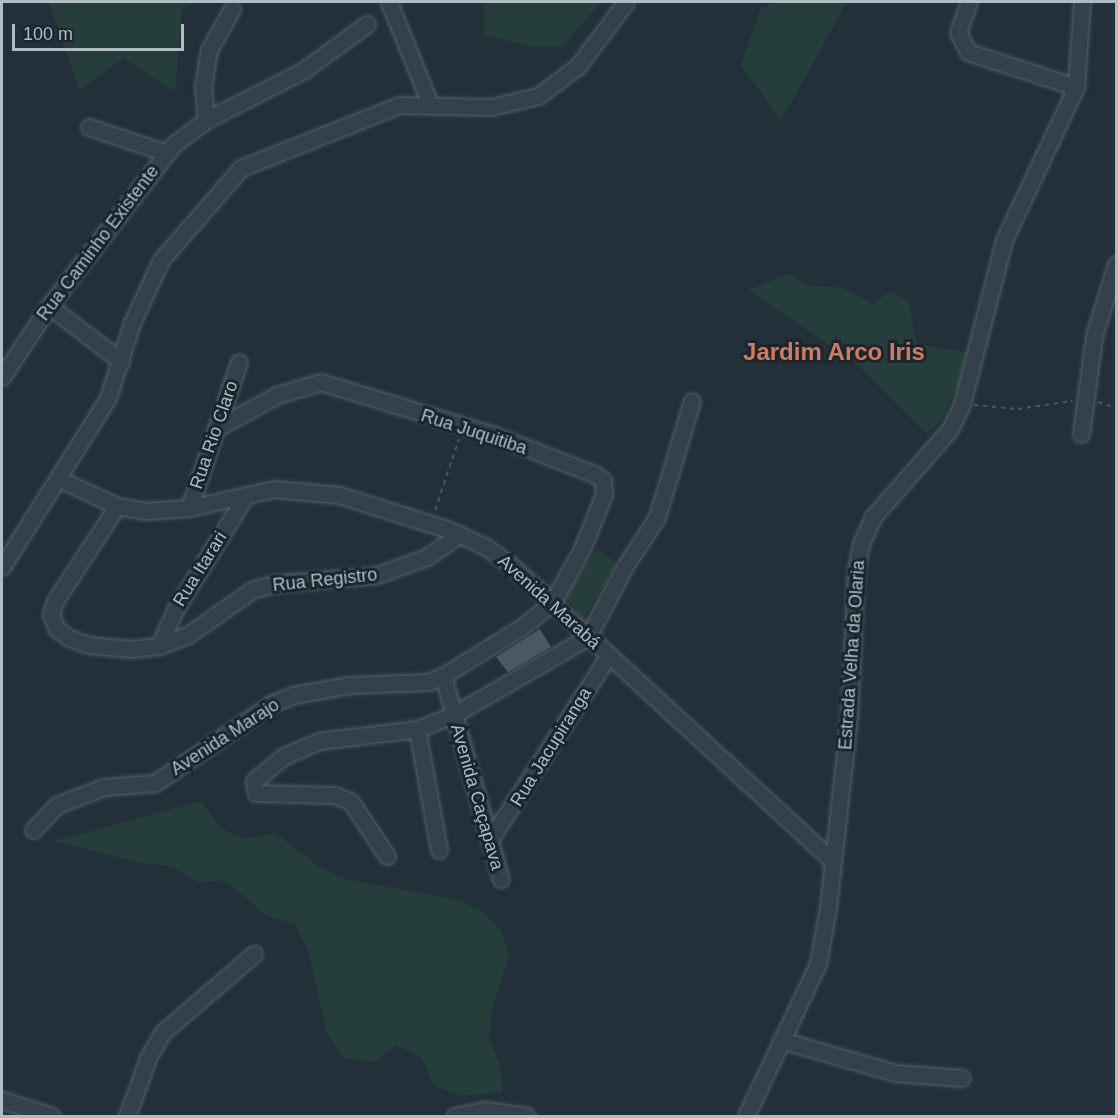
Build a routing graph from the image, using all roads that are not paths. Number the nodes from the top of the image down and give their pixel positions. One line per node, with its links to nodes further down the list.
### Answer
1 (389, 2): 8 (street)
2 (626, 2): 8 (street)
3 (969, 2): 7 (street)
4 (1082, 2): 7 (street, Estrada Velha da Olaria)
5 (232, 9): 9 (street)
6 (367, 24): 9 (street, Rua Caminho Existente)
7 (1076, 87): 37 (street, Estrada Velha da Olaria)
8 (430, 104): 14 (street)
9 (206, 120): 11 (street, Rua Caminho Existente)
10 (89, 127): 11 (street)
11 (167, 153): 13 (street, Rua Caminho Existente)
12 (1116, 264): 19 (street)
13 (49, 306): 14 (street); 16 (street, Rua Caminho Existente)
14 (121, 362): 20 (street)
15 (239, 362): 18 (street, Rua Rio Claro)
16 (2, 377)
17 (692, 401): 27 (street)
18 (219, 427): 23 (street, Rua Rio Claro); 26 (street, Rua Juquitiba)
19 (1080, 434)
20 (59, 479): 22 (street, Avenida Marabá); 25 (street)
21 (246, 495): 23 (street, Avenida Marabá); 24 (street, Avenida Marabá); 28 (street, Rua Itarari)
22 (117, 506): 23 (street, Avenida Marabá); 28 (street, Rua Registro)
23 (189, 508)
24 (460, 534): 26 (street, Avenida Marabá); 28 (street, Rua Registro)
25 (2, 567)
26 (552, 603): 27 (street, Avenida Marabá); 30 (street, Avenida Marajo)
27 (588, 637): 29 (street, Avenida Marabá); 31 (street)
28 (159, 646)
29 (609, 655): 34 (street, Rua Jacupiranga); 37 (street, Avenida Marabá)
30 (443, 676): 31 (street, Avenida Caçapava); 33 (street, Avenida Marajo)
31 (453, 715): 32 (street); 34 (street, Avenida Caçapava)
32 (417, 729): 35 (street); 36 (street)
33 (33, 830)
34 (491, 838): 38 (street, Avenida Caçapava)
35 (439, 850)
36 (387, 856)
37 (833, 861): 40 (street, Estrada Velha da Olaria)
38 (501, 879)
39 (254, 954): 44 (street)
40 (781, 1040): 41 (street); 47 (street, Estrada Velha da Olaria)
41 (962, 1078)
42 (2, 1100): 43 (street)
43 (52, 1116)
44 (127, 1116)
45 (454, 1116): 46 (street)
46 (527, 1116)
47 (746, 1116)

